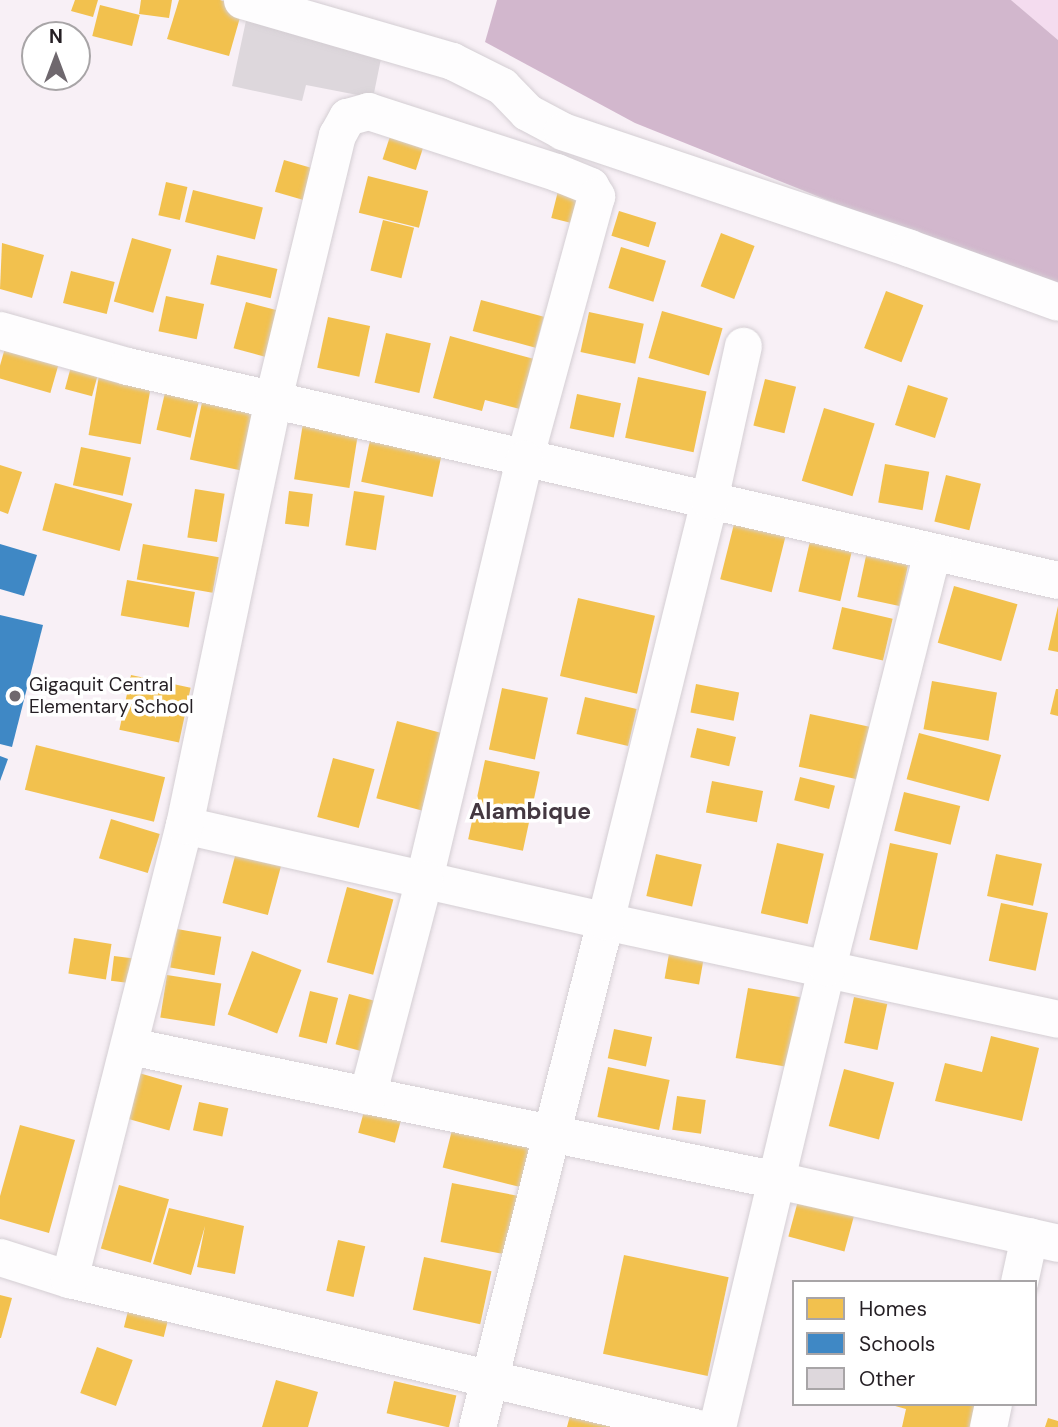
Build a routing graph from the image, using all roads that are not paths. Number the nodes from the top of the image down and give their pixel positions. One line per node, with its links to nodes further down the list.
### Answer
1 (242, 0): 2 (street)
2 (1058, 302)
3 (0, 330): 5 (street)
4 (743, 346): 7 (street)
5 (273, 399): 6 (street); 6 (street); 10 (street)
6 (524, 459): 7 (street); 11 (street)
7 (709, 500): 8 (street); 12 (street)
8 (932, 552): 9 (street); 13 (street)
9 (1058, 580)
10 (184, 825): 11 (street); 15 (street)
11 (424, 879): 12 (street); 16 (street)
12 (606, 921): 13 (street); 17 (street)
13 (827, 967): 14 (street); 18 (street)
14 (1058, 1019)
15 (130, 1046): 16 (street); 21 (street)
16 (367, 1096): 17 (street)
17 (553, 1135): 18 (street); 23 (street)
18 (777, 1180): 19 (street); 27 (street)
19 (1043, 1239): 22 (street)
20 (0, 1257): 21 (street)
21 (69, 1279): 23 (street)
22 (1020, 1280)
23 (488, 1377): 25 (street); 26 (street)
24 (993, 1406): 28 (street)
25 (477, 1427)
26 (694, 1427)
27 (717, 1427)
28 (988, 1427)

